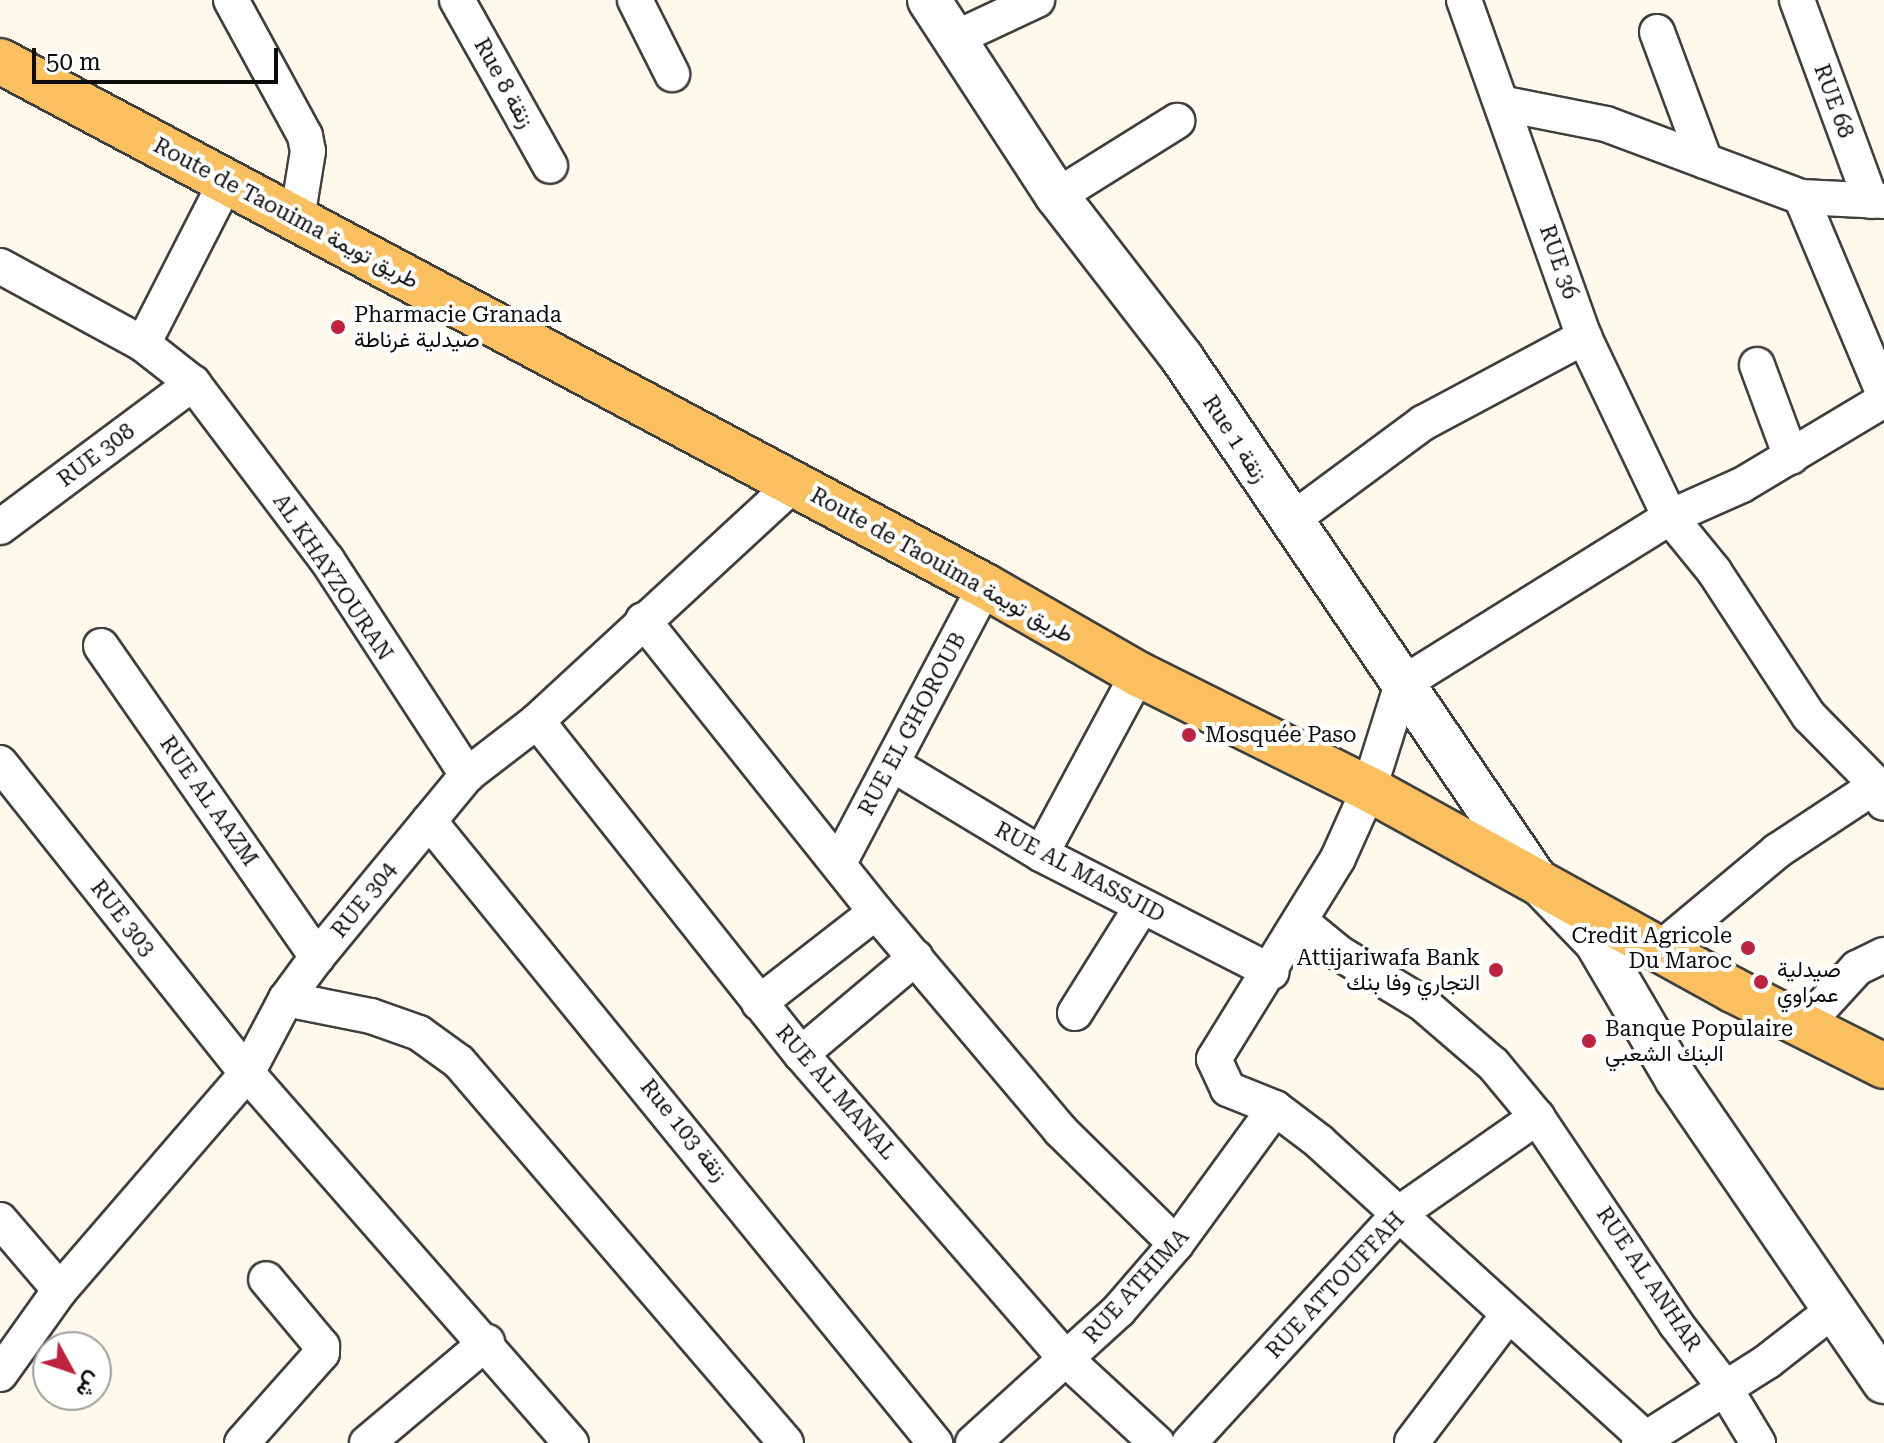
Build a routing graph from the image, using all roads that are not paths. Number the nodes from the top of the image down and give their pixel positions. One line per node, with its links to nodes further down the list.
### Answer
1 (231, 0): 20 (street)
2 (457, 0): 15 (street, Rue 8 زنقة)
3 (635, 0): 11 (street)
4 (929, 0): 9 (street, Rue 1 زنقة)
5 (1037, 0): 9 (street)
6 (1464, 0): 12 (street, RUE 36)
7 (1797, 0): 19 (street, RUE 68)
8 (1657, 32): 14 (street)
9 (954, 39): 17 (street, Rue 1 زنقة)
10 (0, 61): 16 (main road, Route de Taouima طريق تويمة)
11 (672, 74)
12 (1505, 104): 14 (street); 22 (street, RUE 36)
13 (1177, 121): 17 (street)
14 (1705, 161): 18 (street)
15 (550, 166)
16 (226, 182): 20 (main road, Route de Taouima طريق تويمة); 23 (street)
17 (1057, 196): 31 (street, Rue 1 زنقة)
18 (1801, 197): 19 (street); 26 (street)
19 (1877, 201)
20 (297, 219): 29 (main road, Route de Taouima طريق تويمة)
21 (0, 266): 23 (street, AL KHAYZOURAN)
22 (1584, 337): 30 (street, RUE 36); 31 (street)
23 (143, 344): 25 (street, AL KHAYZOURAN)
24 (1757, 365): 28 (street)
25 (193, 383): 32 (street, RUE 308); 41 (street, AL KHAYZOURAN)
26 (1884, 394)
27 (1884, 400): 28 (street)
28 (1791, 457): 30 (street)
29 (794, 484): 33 (main road, Route de Taouima طريق تويمة); 34 (street, RUE 304)
30 (1670, 517): 37 (street); 43 (street, RUE 36)
31 (1289, 522): 37 (street, Rue 1 زنقة)
32 (0, 527)
33 (985, 586): 36 (main road, Route de Taouima طريق تويمة); 40 (street, RUE EL GHOROUB)
34 (643, 620): 38 (street, RUE 304); 46 (street)
35 (101, 646): 53 (street, RUE AL AAZM)
36 (1138, 674): 42 (main road, Route de Taouima طريق تويمة); 45 (street)
37 (1402, 684): 42 (street); 47 (street, Rue 1 زنقة)
38 (537, 721): 41 (street, RUE 304); 57 (street, RUE AL MANAL)
39 (0, 763): 62 (street, RUE 303)
40 (892, 764): 45 (street, RUE AL MASSJID); 46 (street, RUE EL GHOROUB)
41 (467, 775): 44 (street, RUE 304)
42 (1369, 789): 47 (main road, Route de Taouima طريق تويمة); 50 (street)
43 (1880, 794): 51 (street)
44 (429, 821): 53 (street, RUE 304); 83 (street, Rue 103 زنقة)
45 (1041, 854): 48 (street, RUE AL MASSJID)
46 (839, 863): 49 (street)
47 (1537, 881): 51 (main road, Route de Taouima طريق تويمة); 70 (street, Rue 1 زنقة)
48 (1142, 906): 55 (street, RUE AL MASSJID); 58 (street)
49 (876, 912): 54 (street); 57 (street)
50 (1300, 921): 55 (street); 64 (street, RUE AL ANHAR)
51 (1660, 949): 59 (main road, Route de Taouima طريق تويمة)
52 (1884, 955): 59 (street)
53 (317, 957): 56 (street, RUE 304)
54 (916, 957): 60 (street); 67 (street)
55 (1272, 972): 63 (street)
56 (286, 999): 62 (street, RUE 304); 82 (street)
57 (759, 1003): 60 (street, RUE AL MANAL)
58 (1075, 1013)
59 (1804, 1026): 61 (main road, Route de Taouima طريق تويمة)
60 (801, 1054): 73 (street, RUE AL MANAL)
61 (1884, 1066)
62 (247, 1073): 69 (street, RUE 304); 72 (street, RUE 303)
63 (1275, 1108): 65 (street); 67 (street, RUE ATHIMA)
64 (1537, 1117): 65 (street, RUE ATTOUFFAH); 76 (street, RUE AL ANHAR)
65 (1401, 1212): 71 (street); 86 (street, RUE ATTOUFFAH)
66 (0, 1220): 69 (street)
67 (1176, 1244): 73 (street, RUE ATHIMA)
68 (266, 1279): 80 (street)
69 (60, 1290): 74 (street, RUE 304)
70 (1832, 1311): 75 (street, Rue 1 زنقة); 76 (street)
71 (1508, 1315): 78 (street); 79 (street)
72 (487, 1342): 77 (street); 81 (street, RUE 303)
73 (1068, 1361): 84 (street, RUE ATHIMA); 85 (street, RUE AL MANAL)
74 (0, 1374)
75 (1884, 1382)
76 (1723, 1385): 78 (street); 87 (street, RUE AL ANHAR)
77 (379, 1439)
78 (1642, 1441)
79 (1412, 1442)
80 (242, 1443)
81 (571, 1443)
82 (786, 1443)
83 (935, 1443)
84 (973, 1443)
85 (1157, 1443)
86 (1189, 1443)
87 (1758, 1443)

